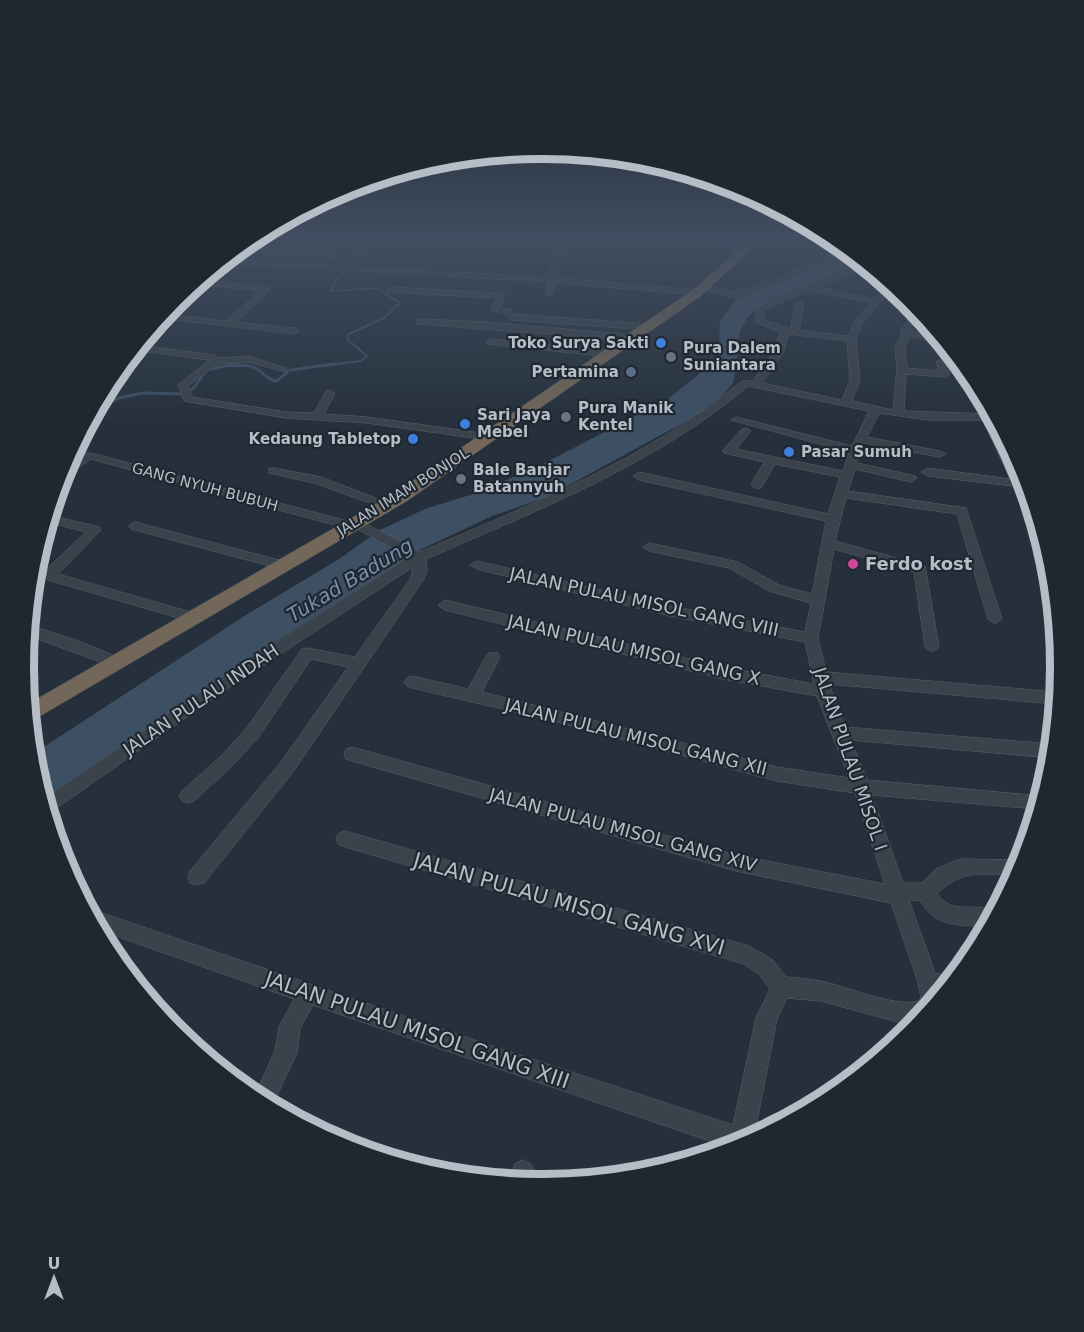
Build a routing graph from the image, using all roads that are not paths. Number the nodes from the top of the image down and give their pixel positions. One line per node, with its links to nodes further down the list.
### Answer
1 (253, 302): 10 (street)
2 (499, 302): 11 (street)
3 (683, 302): 11 (highway, JALAN IMAM BONJOL)
4 (770, 302): 13 (street)
5 (879, 302): 16 (street)
6 (800, 304): 13 (street, JALAN PULAU INDAH)
7 (173, 317): 10 (street)
8 (912, 319): 14 (street)
9 (420, 322): 15 (street)
10 (229, 324): 12 (street)
11 (649, 327): 15 (highway, JALAN IMAM BONJOL)
12 (294, 331)
13 (789, 331): 16 (street); 25 (street, JALAN PULAU INDAH)
14 (905, 332): 17 (street); 24 (street)
15 (634, 338): 20 (highway, JALAN IMAM BONJOL)
16 (851, 339): 27 (street)
17 (930, 339)
18 (492, 342): 20 (street)
19 (145, 349): 21 (street)
20 (611, 354): 34 (highway, JALAN IMAM BONJOL)
21 (214, 361): 23 (street); 30 (street)
22 (941, 362): 24 (street)
23 (281, 369)
24 (902, 371): 29 (street)
25 (751, 383): 27 (street); 53 (street, JALAN PULAU INDAH)
26 (330, 393): 30 (street)
27 (846, 404): 28 (street)
28 (875, 410): 29 (street); 36 (street, JALAN PULAU MISOL I)
29 (898, 414): 31 (street)
30 (317, 417): 34 (street)
31 (984, 417)
32 (736, 420): 36 (street)
33 (746, 431): 37 (street)
34 (488, 437): 46 (highway, JALAN IMAM BONJOL)
35 (940, 454): 36 (street)
36 (853, 457): 37 (street); 42 (street); 45 (street, JALAN PULAU MISOL I)
37 (771, 460): 44 (street)
38 (78, 462): 50 (street, GANG NYUH BUBUH)
39 (273, 471): 46 (street)
40 (927, 472): 43 (street)
41 (639, 476): 47 (street)
42 (911, 478)
43 (1016, 483)
44 (757, 485)
45 (841, 494): 47 (street, JALAN PULAU MISOL I); 59 (street)
46 (387, 505): 50 (highway, JALAN IMAM BONJOL)
47 (833, 519): 51 (street, JALAN PULAU MISOL I)
48 (56, 521): 58 (street)
49 (135, 526): 54 (street)
50 (360, 526): 53 (street, GANG NYUH BUBUH); 54 (highway, JALAN IMAM BONJOL)
51 (827, 543): 56 (street, JALAN PULAU MISOL I); 62 (street)
52 (649, 547): 56 (street)
53 (417, 556): 65 (street); 77 (street, JALAN PULAU INDAH)
54 (281, 565): 58 (highway, JALAN IMAM BONJOL)
55 (477, 565): 61 (street, JALAN PULAU MISOL GANG VIII)
56 (817, 600): 61 (street, JALAN PULAU MISOL I)
57 (445, 605): 67 (street, JALAN PULAU MISOL GANG X)
58 (196, 618): 64 (highway, JALAN IMAM BONJOL)
59 (995, 619)
60 (36, 633): 64 (street)
61 (811, 638): 67 (street, JALAN PULAU MISOL I)
62 (932, 647)
63 (493, 657): 68 (street)
64 (117, 663): 70 (highway, JALAN IMAM BONJOL)
65 (358, 663): 75 (street); 80 (street)
66 (412, 682): 68 (street, JALAN PULAU MISOL GANG XII)
67 (821, 684): 69 (street, JALAN PULAU MISOL GANG X); 71 (street, JALAN PULAU MISOL I)
68 (472, 696): 74 (street, JALAN PULAU MISOL GANG XII)
69 (1048, 697)
70 (37, 709)
71 (840, 733): 72 (street); 74 (street, JALAN PULAU MISOL I)
72 (1042, 750)
73 (351, 754): 82 (street, JALAN PULAU MISOL GANG XIV)
74 (861, 787): 76 (street, JALAN PULAU MISOL GANG XII); 82 (street, JALAN PULAU MISOL I)
75 (188, 796)
76 (1031, 801)
77 (53, 802)
78 (345, 839): 86 (street, JALAN PULAU MISOL GANG XVI)
79 (1008, 867): 81 (street)
80 (197, 876)
81 (926, 892): 82 (street, JALAN PULAU MISOL GANG XIV); 83 (street)
82 (896, 893): 85 (street, JALAN PULAU MISOL I)
83 (984, 917)
84 (104, 923): 87 (street, JALAN PULAU MISOL GANG XIII)
85 (938, 983)
86 (781, 987): 88 (street, JALAN PULAU MISOL I); 90 (street)
87 (308, 993): 89 (street); 91 (street, JALAN PULAU MISOL GANG XIII)
88 (912, 1013)
89 (267, 1093)
90 (747, 1130)
91 (739, 1134)

